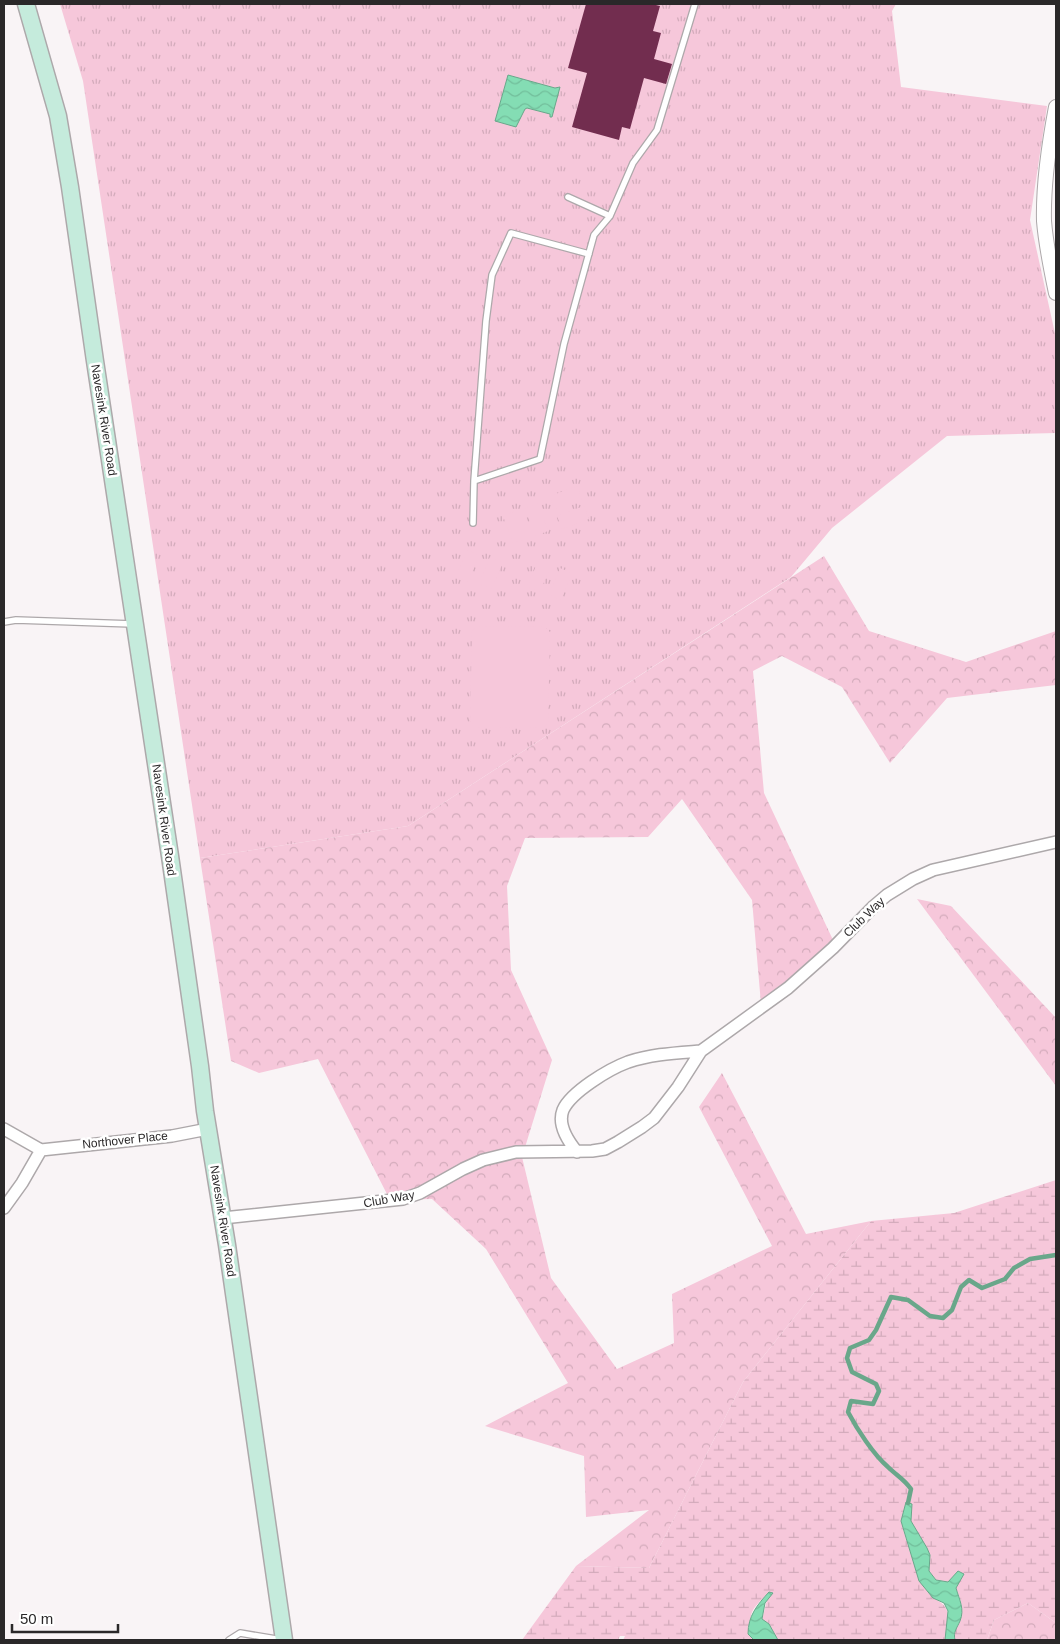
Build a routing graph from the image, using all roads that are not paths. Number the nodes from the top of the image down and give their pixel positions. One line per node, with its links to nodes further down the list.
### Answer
1 (26, 4): 12 (main road, Navesink River Road)
2 (696, 4): 6 (lane)
3 (1056, 107): 4 (street)
4 (1052, 160): 8 (street)
5 (568, 197): 6 (lane)
6 (610, 216): 7 (lane)
7 (589, 254): 9 (lane); 9 (lane)
8 (1056, 293)
9 (474, 481): 10 (lane)
10 (473, 523)
11 (4, 622): 12 (lane)
12 (135, 624): 16 (main road, Navesink River Road)
13 (1056, 842): 14 (street, Club Way)
14 (701, 1050): 18 (street, Club Way); 18 (street, Club Way)
15 (4, 1129): 17 (street)
16 (208, 1129): 17 (street, Northover Place); 20 (main road, Navesink River Road)
17 (41, 1150): 19 (street)
18 (577, 1152): 20 (street, Club Way)
19 (4, 1208)
20 (223, 1218): 22 (main road, Navesink River Road)
21 (229, 1640): 22 (lane)
22 (284, 1640)

